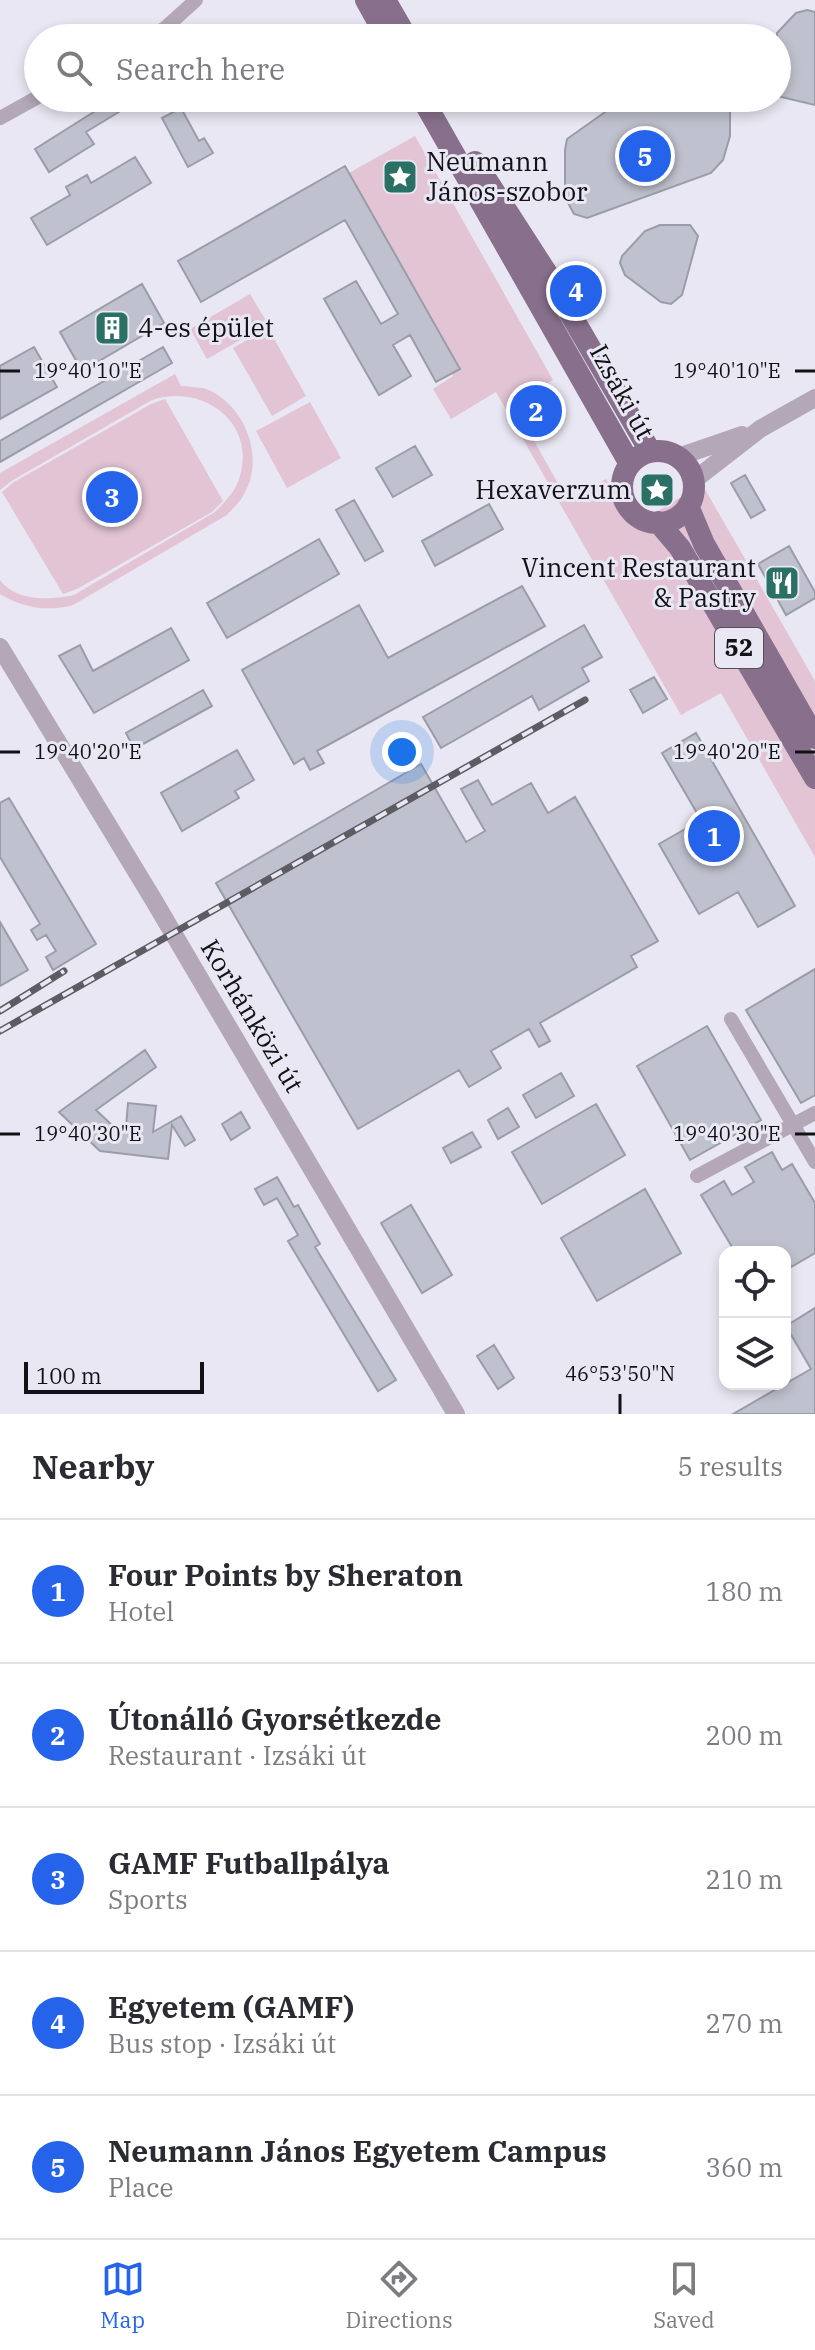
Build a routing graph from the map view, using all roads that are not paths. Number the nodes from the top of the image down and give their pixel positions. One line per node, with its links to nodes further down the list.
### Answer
1 (196, 0): 4 (street)
2 (366, 0): 5 (main road)
3 (385, 0): 6 (main road)
4 (169, 24)
5 (379, 24)
6 (399, 24)
7 (24, 105): 10 (street)
8 (430, 112): 15 (main road, Izsáki út)
9 (448, 112): 13 (main road, Izsáki út)
10 (0, 118)
11 (815, 398): 12 (street)
12 (760, 429): 14 (street); 16 (street)
13 (650, 451): 14 (main road); 15 (main road)
14 (678, 457): 16 (main road)
15 (630, 464): 18 (main road)
16 (693, 481): 17 (main road)
17 (688, 506): 18 (main road); 20 (main road, 52)
18 (658, 522): 21 (main road, 52)
19 (0, 647): 27 (street, Korhánközi út)
20 (815, 738)
21 (815, 778)
22 (731, 1019): 24 (street)
23 (815, 1113): 24 (street)
24 (793, 1125): 25 (street); 26 (street)
25 (815, 1162)
26 (697, 1176)
27 (456, 1414)

